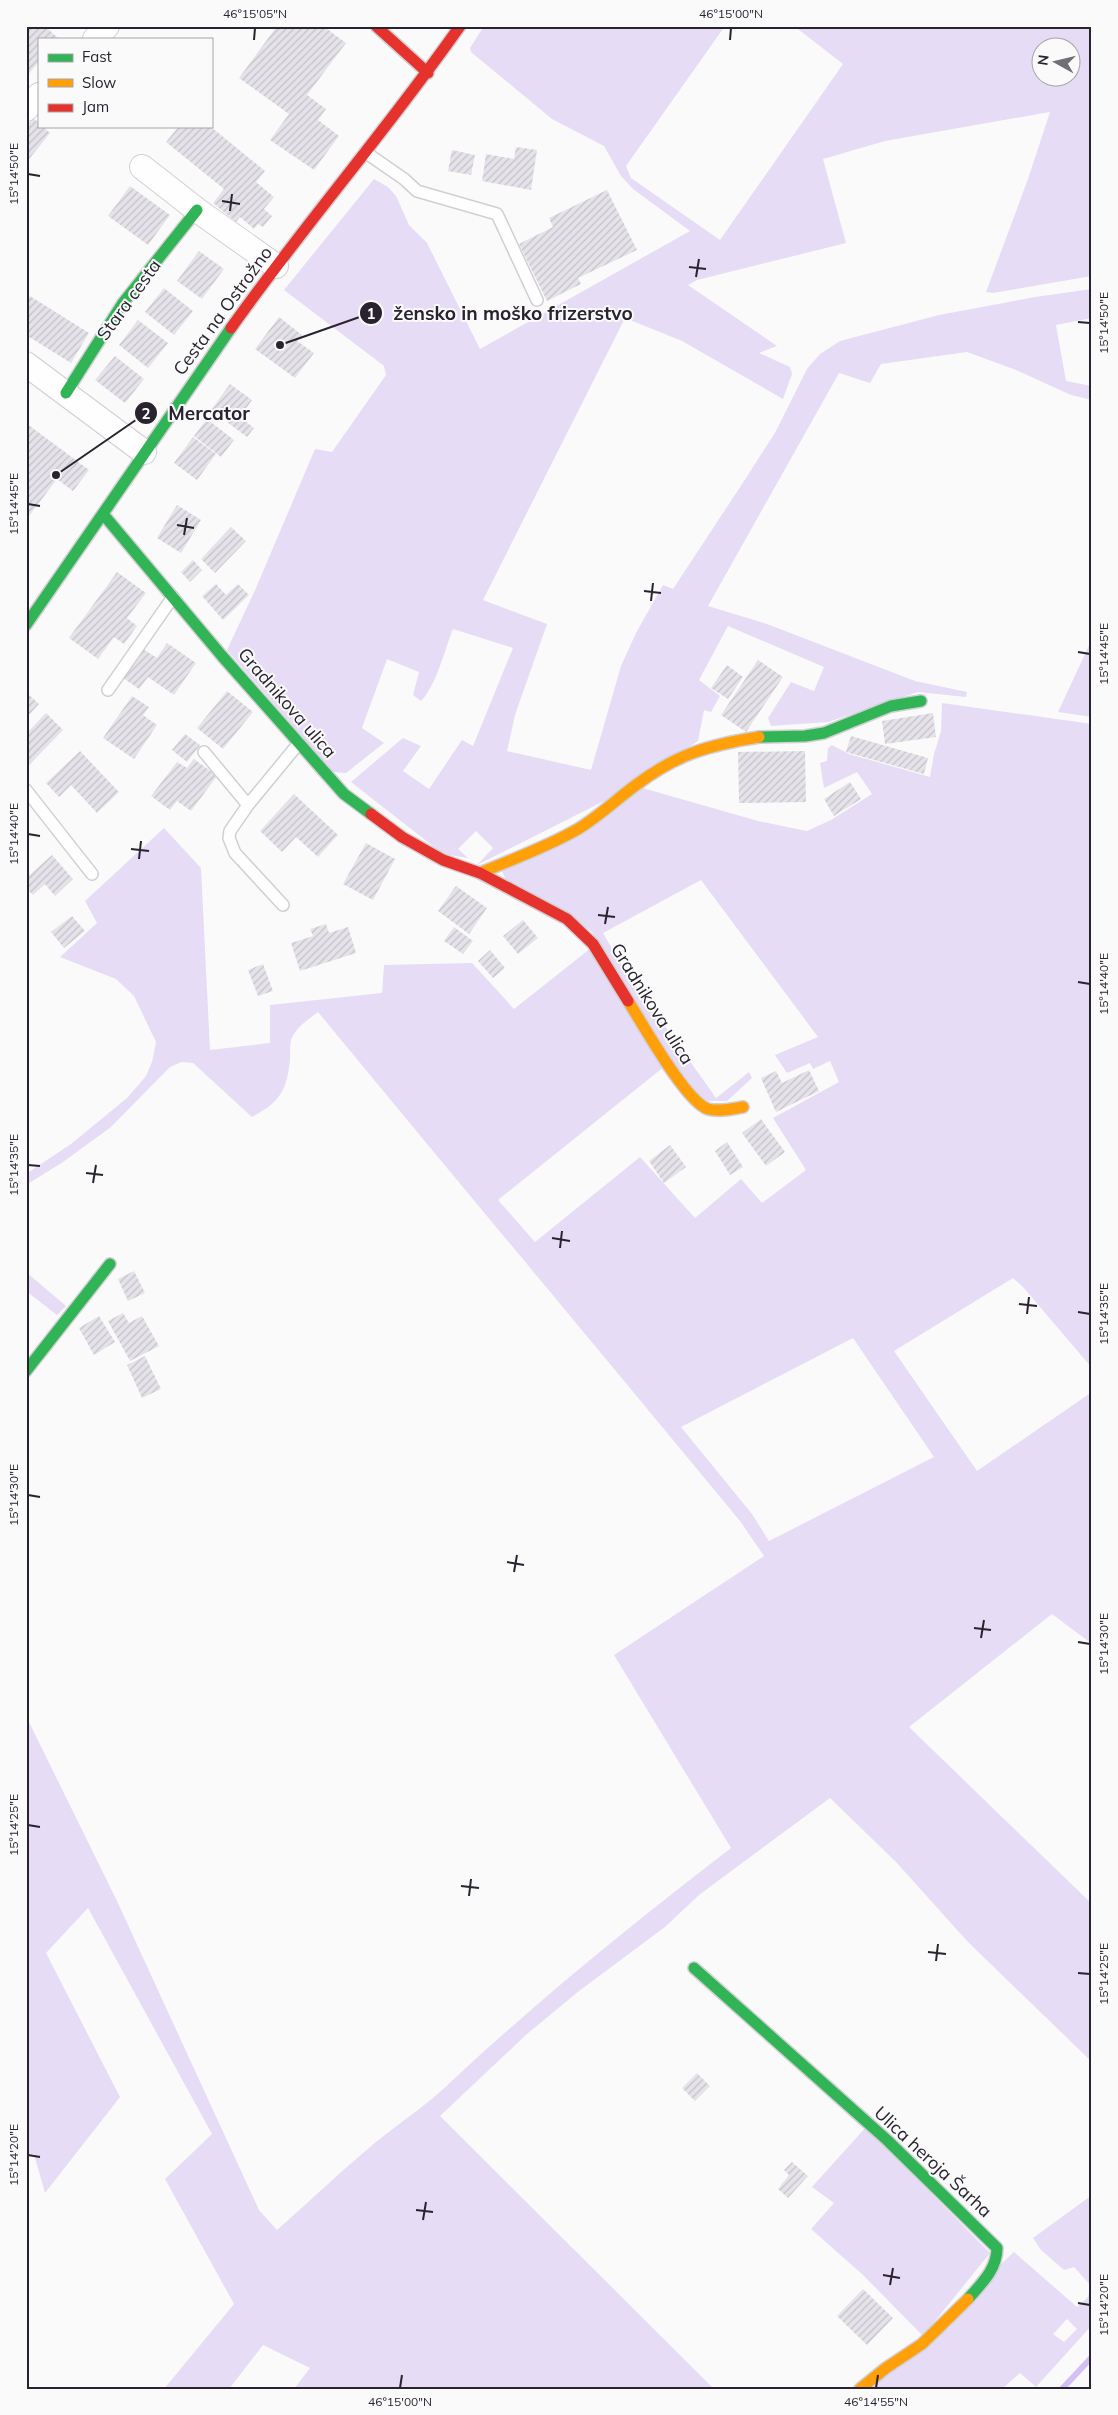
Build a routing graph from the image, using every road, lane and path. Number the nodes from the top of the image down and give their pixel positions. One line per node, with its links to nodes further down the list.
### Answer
1 (108, 26): 4 (street)
2 (376, 26): 5 (street)
3 (460, 26): 5 (street, Cesta na Ostrožno)
4 (96, 38)
5 (428, 73): 8 (street, Cesta na Ostrožno)
6 (38, 96): 7 (street)
7 (26, 108)
8 (365, 152): 11 (street, Cesta na Ostrožno); 12 (lane)
9 (142, 167): 10 (street)
10 (197, 210): 11 (street); 14 (street, Stara cesta)
11 (276, 266): 15 (street, Cesta na Ostrožno)
12 (537, 300)
13 (26, 364): 14 (street)
14 (66, 393): 15 (street)
15 (144, 452): 16 (street, Cesta na Ostrožno)
16 (103, 514): 17 (street, Gradnikova ulica); 18 (street, Cesta na Ostrožno)
17 (173, 597): 19 (lane); 21 (street, Gradnikova ulica)
18 (26, 625)
19 (108, 690)
20 (921, 701): 25 (street)
21 (299, 743): 24 (lane); 25 (street, Gradnikova ulica)
22 (204, 752): 24 (lane)
23 (26, 790): 26 (lane)
24 (248, 806): 27 (lane)
25 (480, 873): 28 (street, Gradnikova ulica)
26 (92, 874)
27 (282, 906)
28 (743, 1107)
29 (110, 1264): 30 (street)
30 (26, 1371)
31 (694, 1968): 32 (street, Ulica heroja Šarha)
32 (860, 2389)

